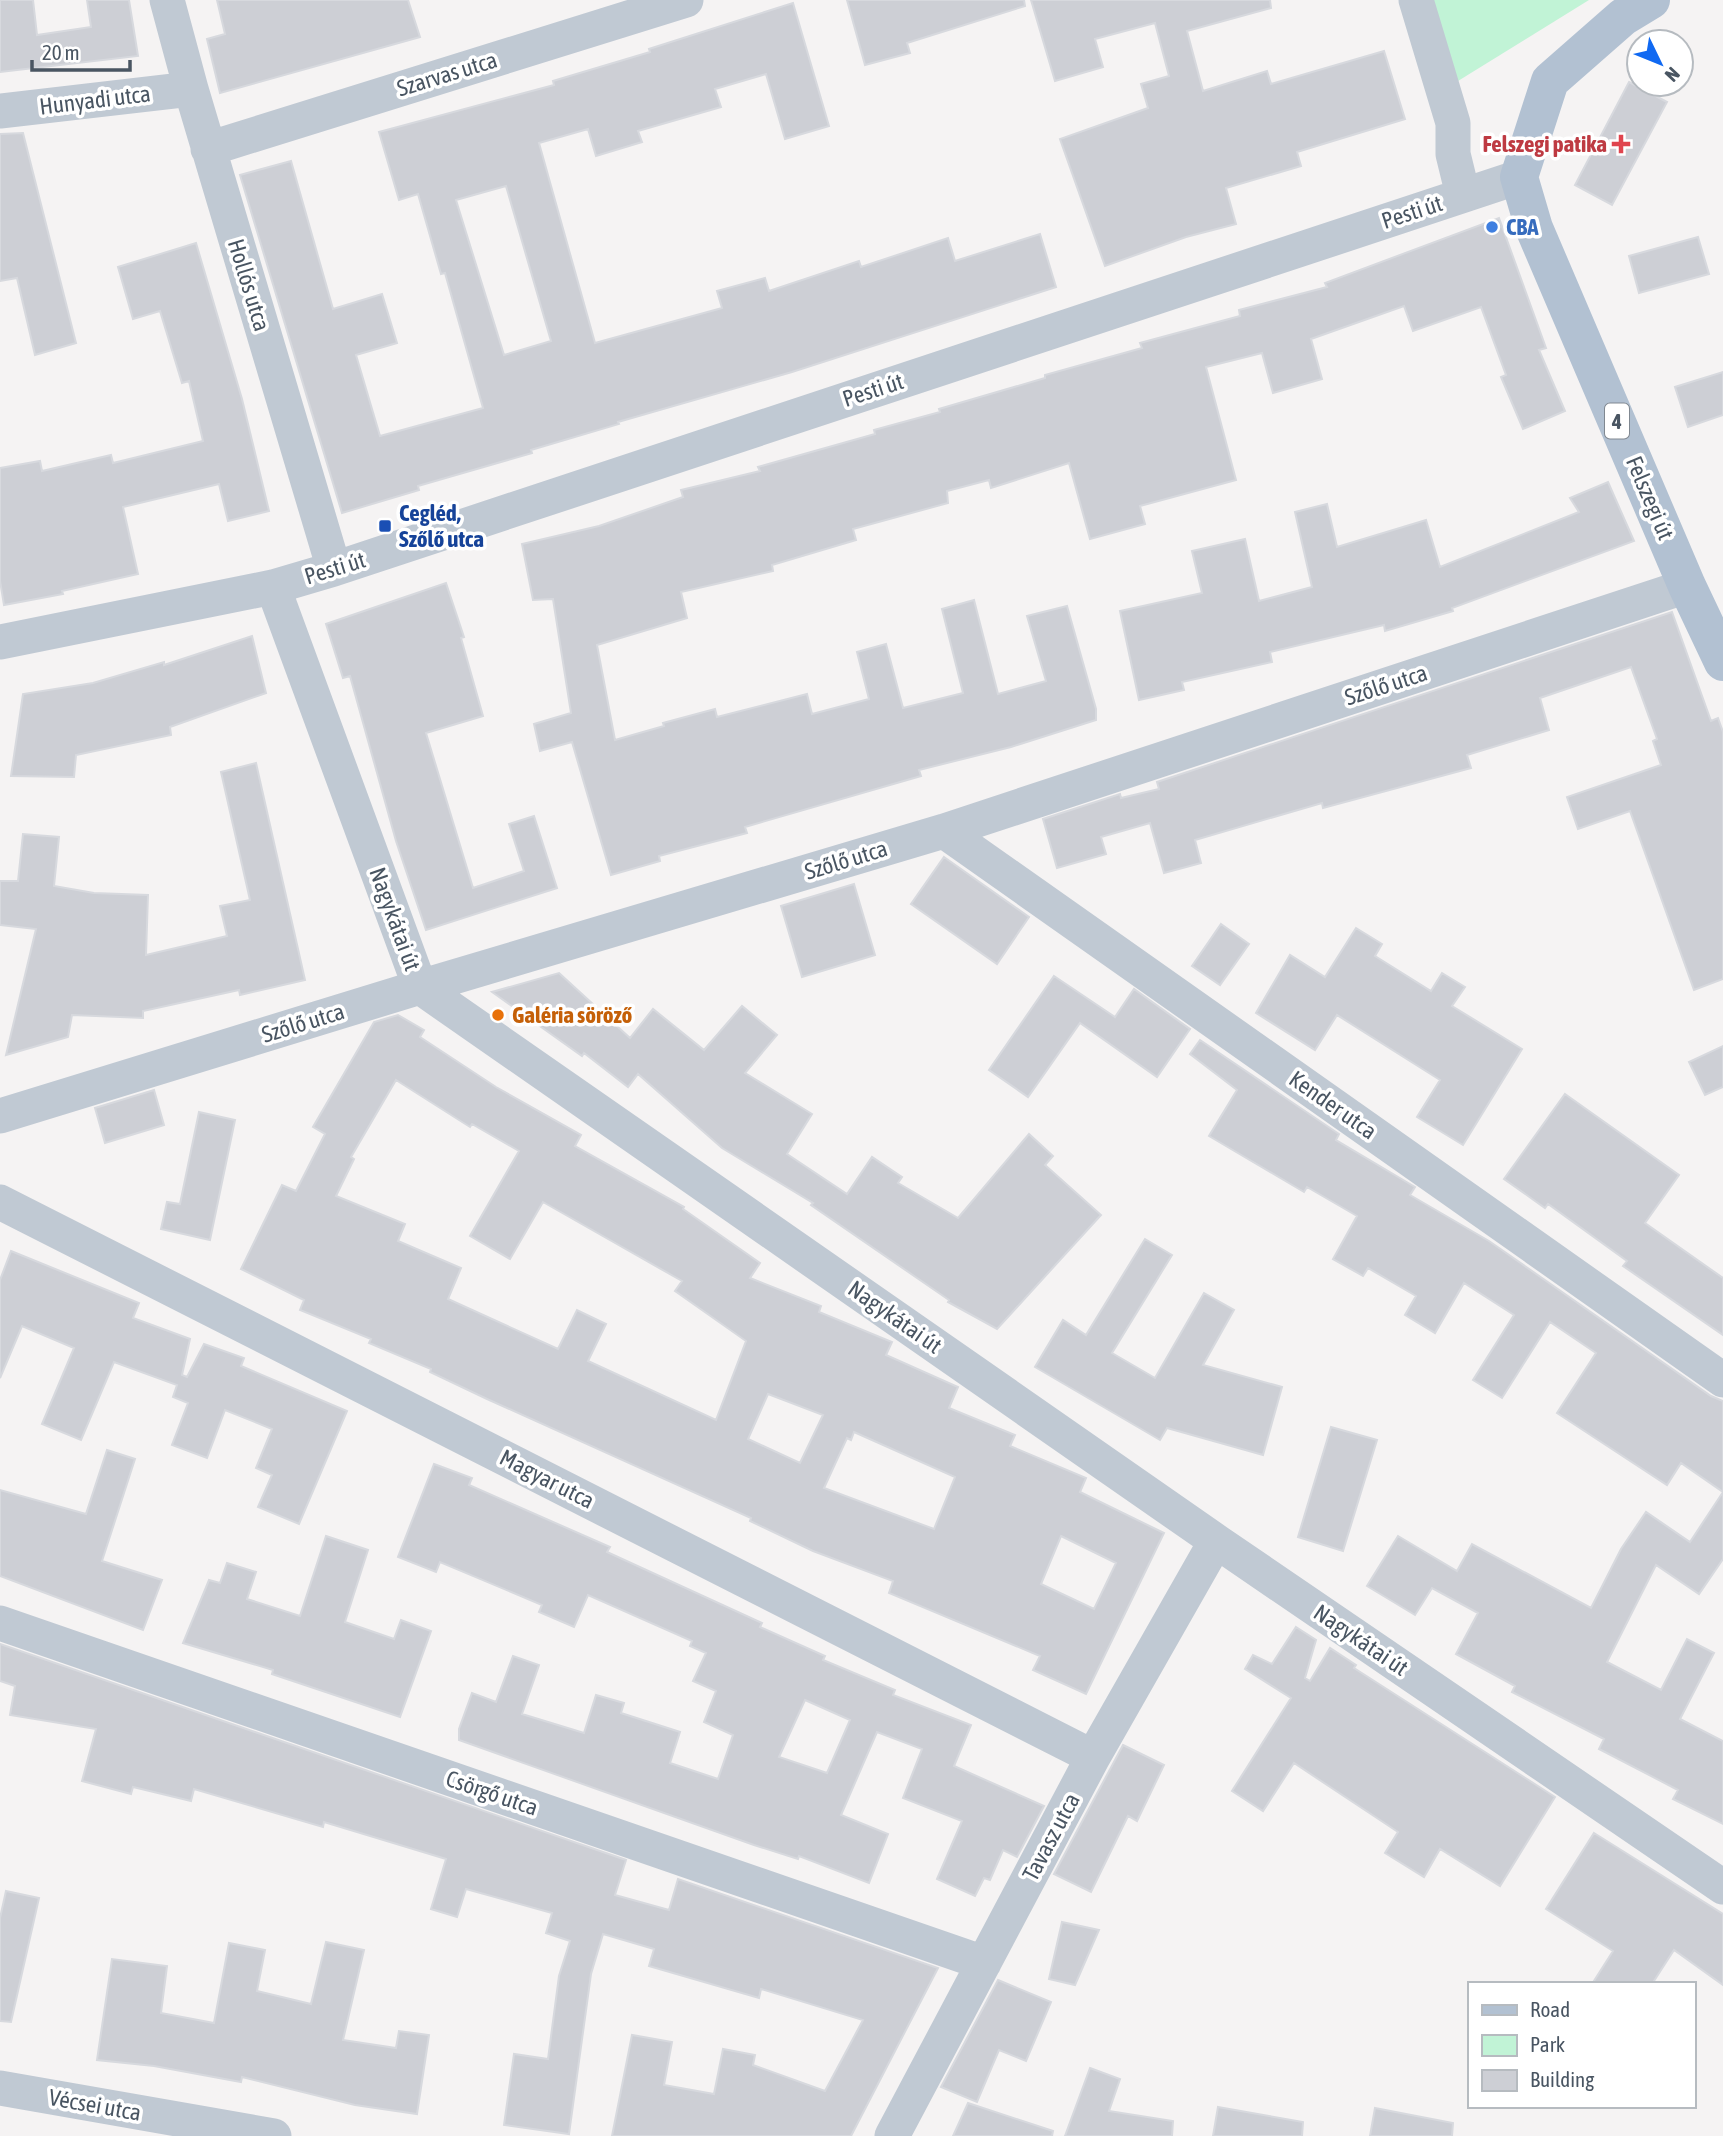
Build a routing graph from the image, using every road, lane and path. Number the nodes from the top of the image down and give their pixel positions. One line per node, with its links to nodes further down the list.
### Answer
1 (167, 0): 5 (street, Hollós utca)
2 (686, 0): 7 (street, Szarvas utca)
3 (1416, 0): 9 (street)
4 (1651, 0): 8 (main road)
5 (191, 89): 6 (street, Hunyadi utca); 7 (street, Hollós utca)
6 (0, 111)
7 (208, 149): 10 (street, Hollós utca)
8 (1519, 177): 9 (street, Pesti út); 11 (main road, Felszegi út / 4)
9 (1463, 195): 10 (street, Pesti út)
10 (334, 569): 12 (street, Pesti út)
11 (1687, 586): 14 (main road, Felszegi út / 4); 15 (street, Szőlő utca)
12 (273, 587): 13 (street, Pesti út); 16 (street, Nagykátai út)
13 (0, 642)
14 (1723, 662)
15 (944, 831): 16 (street, Szőlő utca); 19 (street, Kender utca)
16 (420, 987): 17 (street, Szőlő utca); 20 (street, Nagykátai út)
17 (0, 1116)
18 (0, 1202): 22 (street, Magyar utca)
19 (1723, 1380)
20 (1216, 1541): 22 (street, Tavasz utca); 23 (street, Nagykátai út)
21 (0, 1623): 24 (street, Csörgő utca)
22 (1093, 1757): 24 (street, Tavasz utca)
23 (1723, 1887)
24 (984, 1963): 27 (street, Tavasz utca)
25 (0, 2088): 26 (street, Vécsei utca)
26 (274, 2136)
27 (892, 2136)

